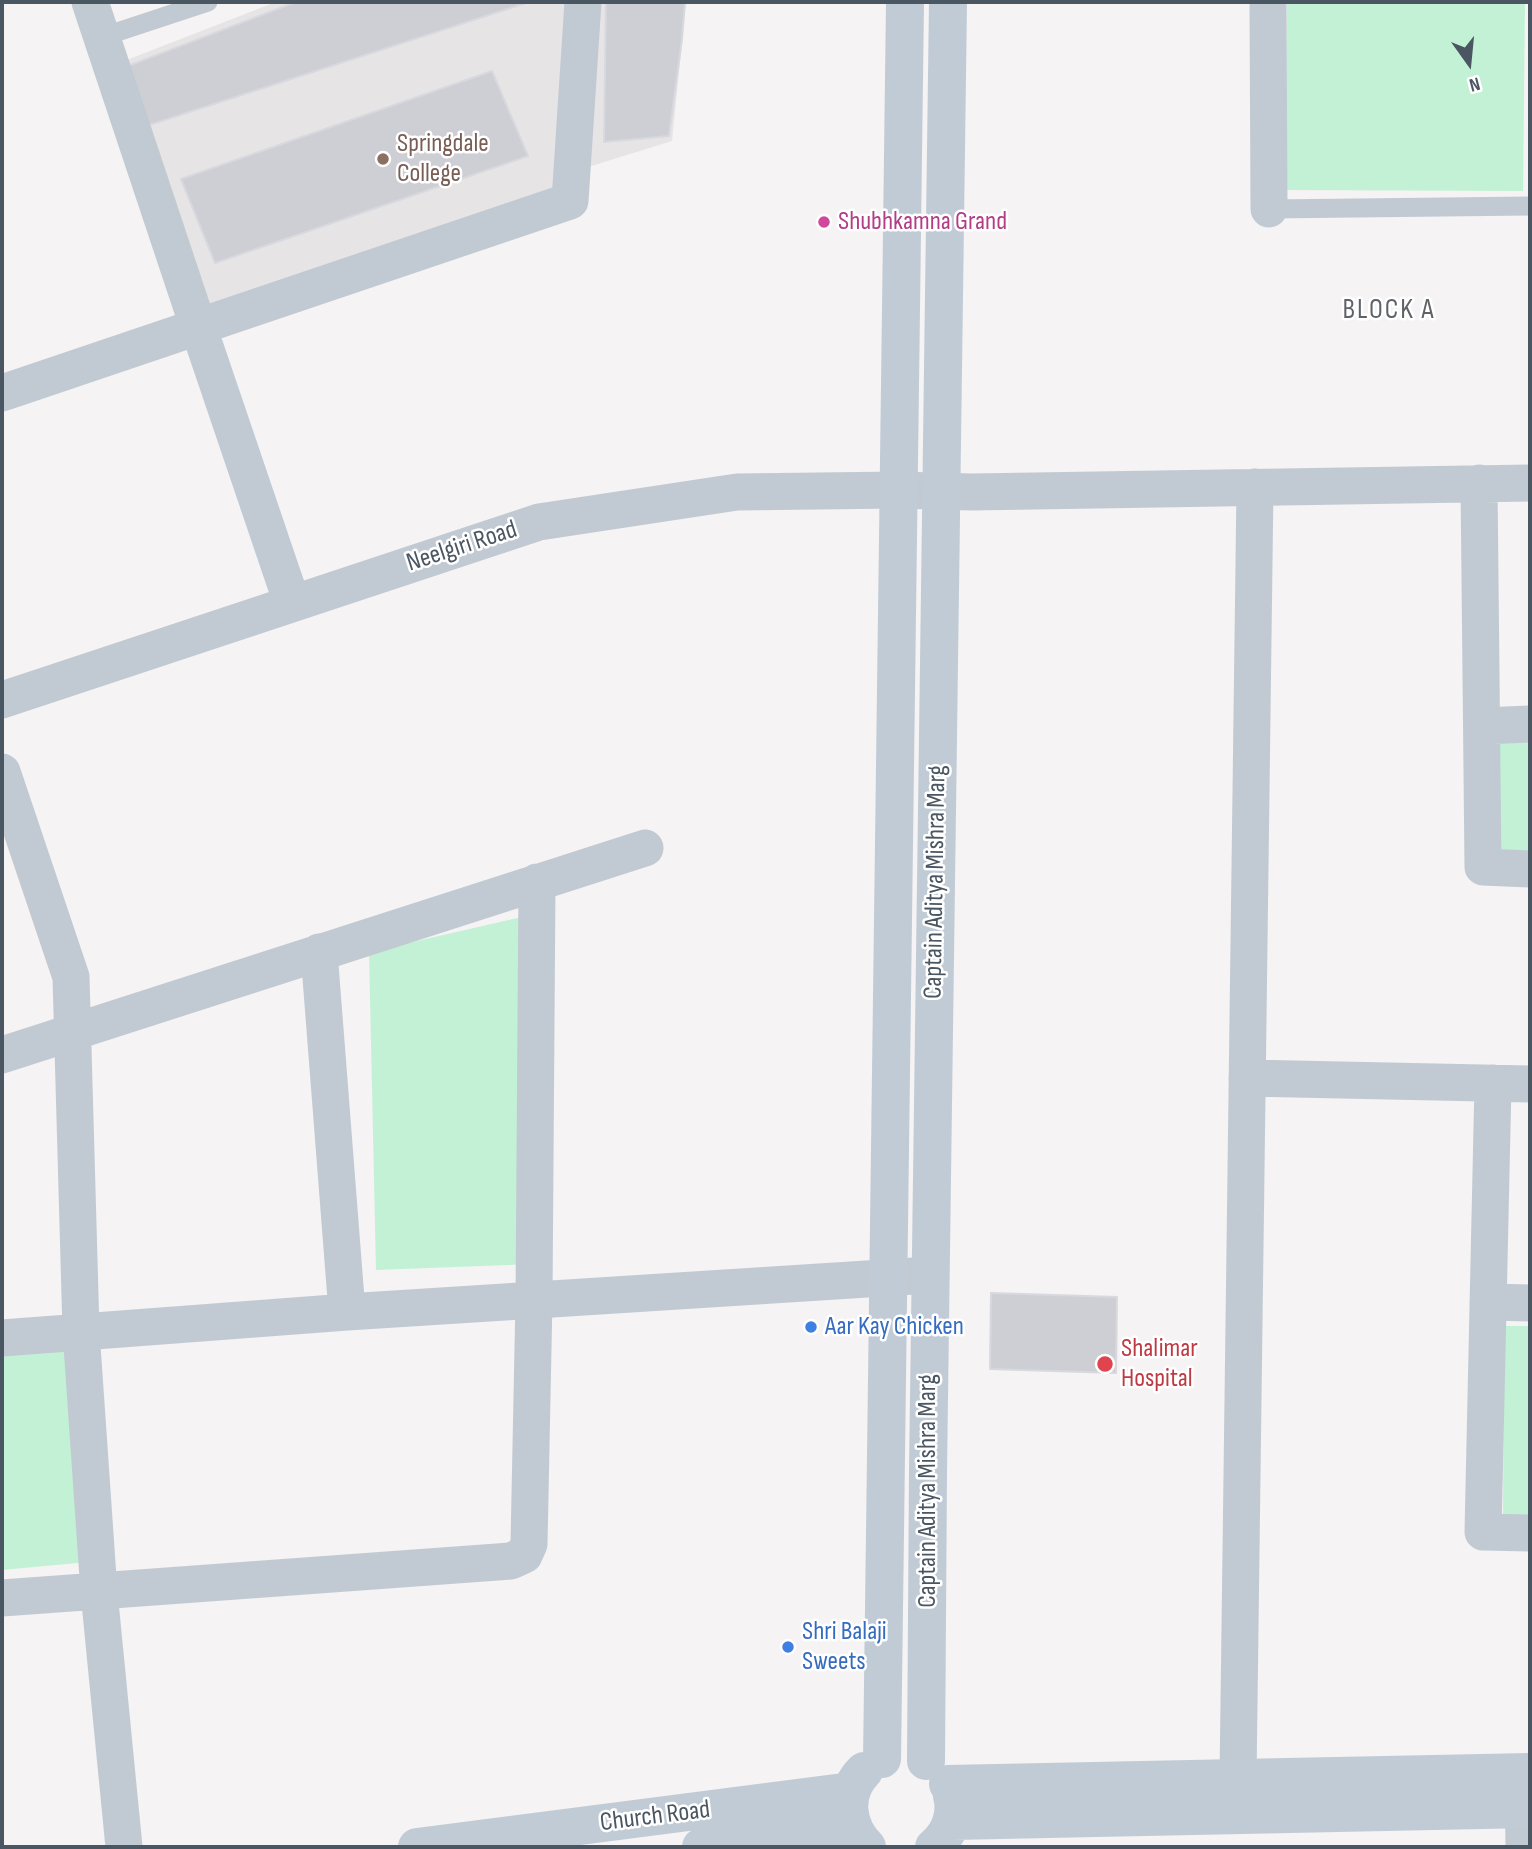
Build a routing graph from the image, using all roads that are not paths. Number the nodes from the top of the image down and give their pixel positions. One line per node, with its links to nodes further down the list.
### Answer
1 (90, 2): 7 (street)
2 (208, 2): 7 (lane)
3 (583, 2): 10 (street)
4 (905, 2): 15 (street, Captain Aditya Mishra Marg)
5 (948, 2): 16 (street, Captain Aditya Mishra Marg)
6 (1268, 2): 9 (street)
7 (102, 37): 10 (street)
8 (1530, 206): 9 (lane)
9 (1269, 209)
10 (198, 326): 11 (street); 17 (street)
11 (2, 393)
12 (1530, 483): 13 (street, Neelgiri Road)
13 (1479, 484): 14 (street, Neelgiri Road); 20 (street)
14 (1255, 487): 16 (street, Neelgiri Road); 28 (street)
15 (898, 490): 16 (street, Neelgiri Road); 17 (street, Neelgiri Road); 32 (street, Captain Aditya Mishra Marg)
16 (941, 492): 31 (street, Captain Aditya Mishra Marg)
17 (292, 603): 18 (street, Neelgiri Road)
18 (2, 700)
19 (1530, 724): 20 (street)
20 (1482, 726): 23 (street)
21 (2, 772): 26 (street)
22 (645, 848): 24 (street)
23 (1530, 869)
24 (537, 882): 25 (street); 33 (street)
25 (319, 952): 26 (street); 36 (street)
26 (72, 1031): 27 (street); 37 (street)
27 (2, 1055)
28 (1247, 1078): 29 (street); 44 (street)
29 (1493, 1083): 30 (street); 34 (street)
30 (1530, 1084)
31 (930, 1275): 32 (street); 43 (street, Captain Aditya Mishra Marg)
32 (888, 1278): 33 (street); 42 (street, Captain Aditya Mishra Marg)
33 (534, 1299): 36 (street); 40 (street)
34 (1488, 1302): 35 (street); 39 (street)
35 (1530, 1303)
36 (347, 1312): 37 (street)
37 (81, 1331): 38 (street); 40 (street)
38 (2, 1338)
39 (1530, 1533)
40 (99, 1592): 41 (street); 49 (street)
41 (2, 1598)
42 (882, 1759): 43 (street); 46 (street)
43 (937, 1773): 44 (street); 47 (street, Captain Aditya Mishra Marg)
44 (1238, 1778): 45 (street)
45 (1527, 1790): 47 (street); 52 (street)
46 (857, 1822): 48 (street, Church Road); 51 (street, Church Road)
47 (943, 1834)
48 (580, 1837): 50 (street, Church Road)
49 (124, 1847)
50 (418, 1847)
51 (701, 1847)
52 (1524, 1847)

